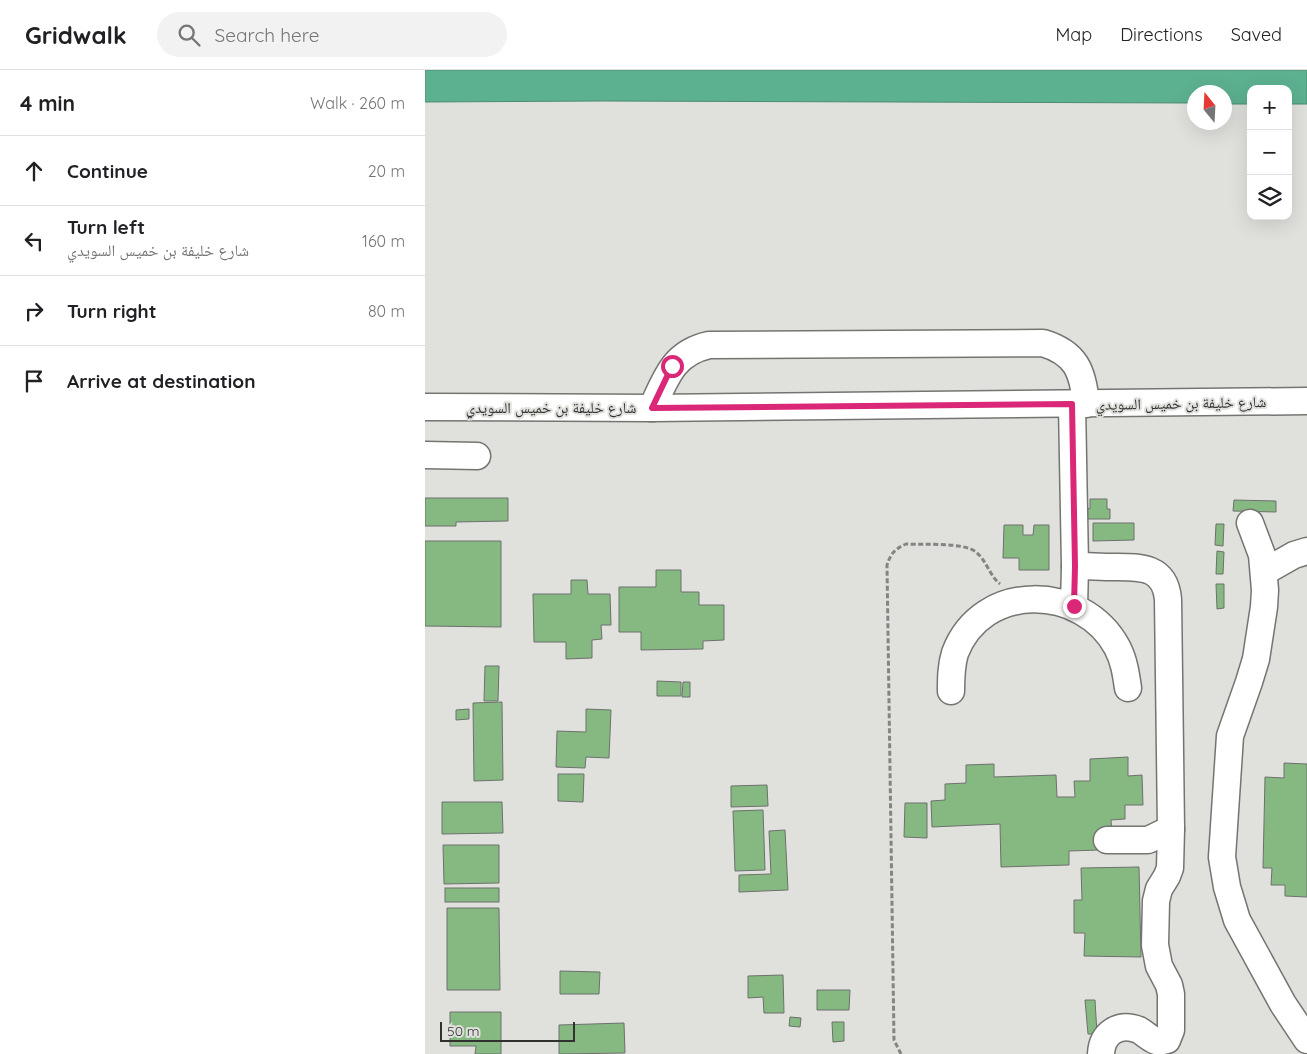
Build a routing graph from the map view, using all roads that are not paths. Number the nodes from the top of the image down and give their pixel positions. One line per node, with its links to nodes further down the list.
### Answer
1 (1307, 401): 2 (street, شارع خليفة بن خميس السويدي)
2 (1079, 404): 4 (street, شارع خليفة بن خميس السويدي); 4 (street); 9 (street)
3 (425, 407): 4 (street, شارع خليفة بن خميس السويدي)
4 (652, 408)
5 (425, 455): 6 (street)
6 (477, 456)
7 (1250, 523): 10 (street)
8 (1307, 551): 10 (street)
9 (1075, 566): 11 (street); 14 (street)
10 (1264, 572): 16 (street)
11 (1074, 606): 12 (street); 13 (street)
12 (1127, 688)
13 (951, 691)
14 (1171, 829): 15 (street); 17 (street)
15 (1107, 840)
16 (1307, 1040)
17 (1101, 1054)

